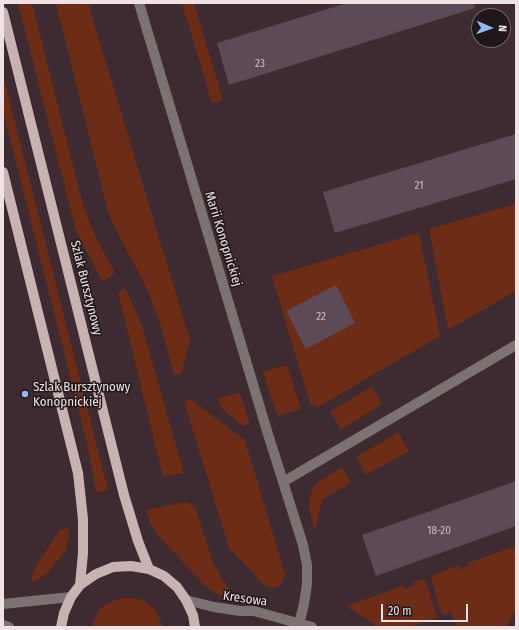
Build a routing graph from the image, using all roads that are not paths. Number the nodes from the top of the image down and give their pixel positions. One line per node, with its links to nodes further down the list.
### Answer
1 (139, 3): 5 (street, Marii Konopnickiej)
2 (3, 12): 6 (main road, Szlak Bursztynowy)
3 (3, 172): 7 (main road)
4 (516, 345): 5 (street)
5 (283, 482): 11 (street, Marii Konopnickiej)
6 (149, 569): 7 (main road); 9 (main road)
7 (80, 585): 8 (main road)
8 (71, 597): 10 (street); 14 (main road)
9 (186, 600): 11 (street, Kresowa); 15 (main road)
10 (3, 604)
11 (299, 624): 16 (street, Kresowa); 17 (street, Kresowa)
12 (3, 625): 13 (street)
13 (9, 627)
14 (61, 627)
15 (195, 627)
16 (287, 627)
17 (312, 627)

